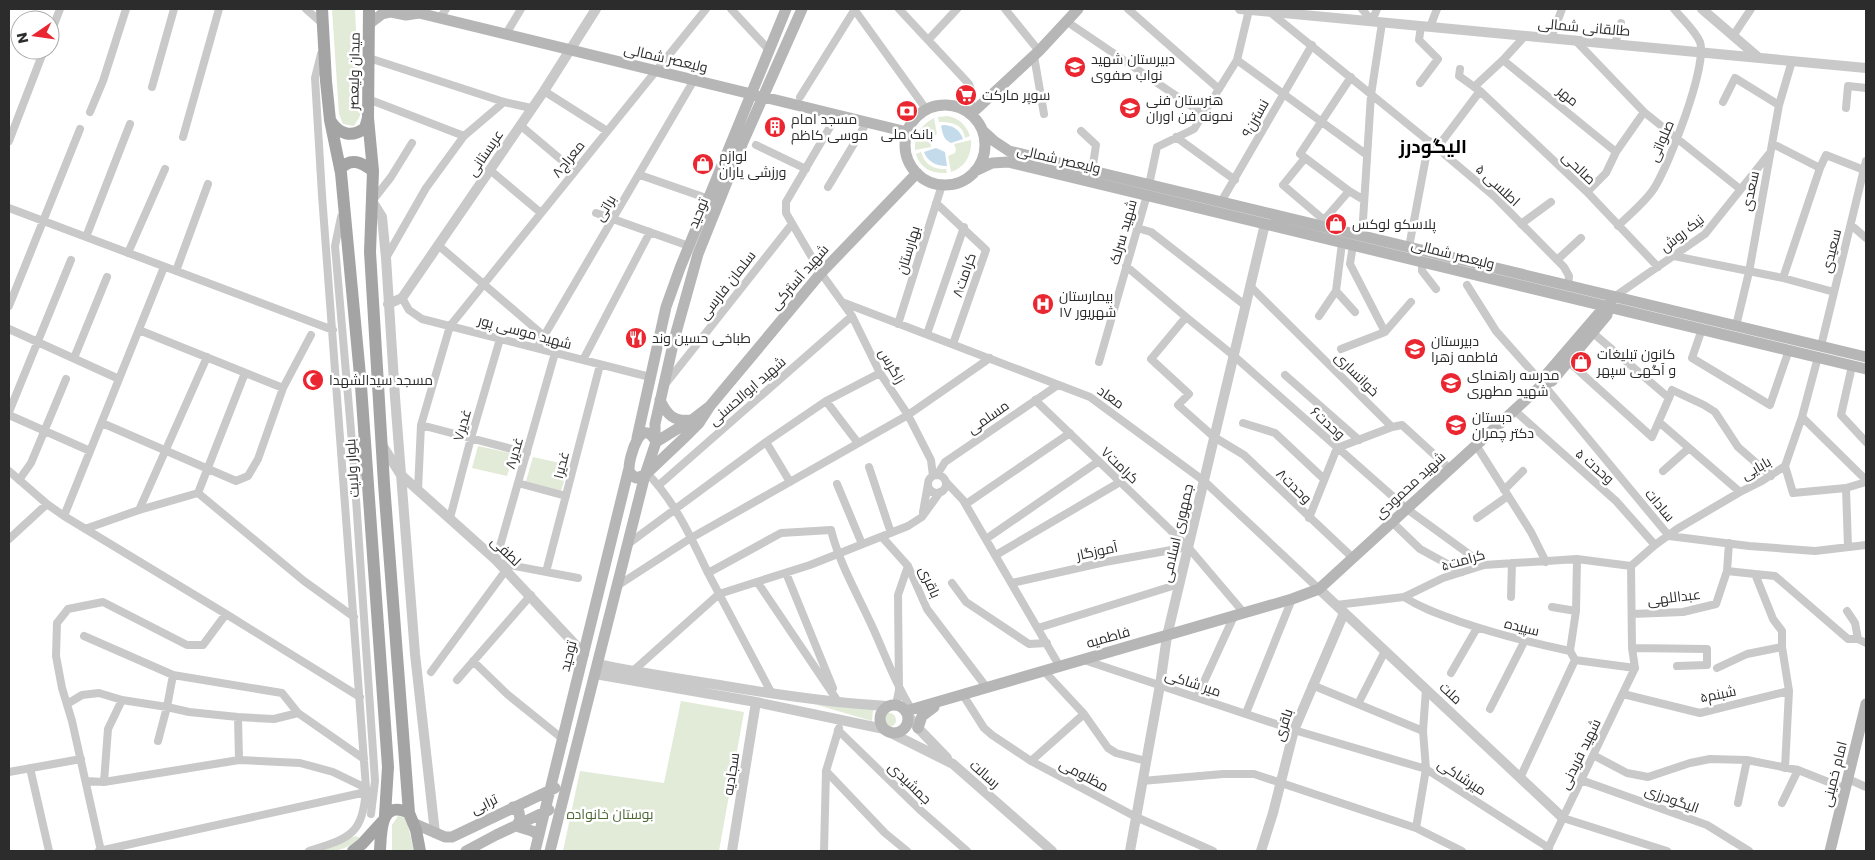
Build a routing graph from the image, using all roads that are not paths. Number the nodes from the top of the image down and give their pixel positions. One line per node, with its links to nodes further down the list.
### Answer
1 (126, 9): 76 (street)
2 (174, 9): 60 (street)
3 (219, 9): 95 (street)
4 (306, 9): 31 (street)
5 (322, 9): 31 (main road, میدان ولیعصر)
6 (369, 9): 32 (main road, میدان ولیعصر)
7 (521, 9): 35 (street)
8 (596, 9): 44 (street, عربستانی)
9 (706, 9): 56 (street, معراج۸)
10 (731, 9): 45 (street)
11 (786, 9): 45 (main road, توحید)
12 (802, 9): 67 (main road, توحید)
13 (855, 9): 68 (street); 75 (street)
14 (899, 9): 39 (street)
15 (957, 9): 39 (street)
16 (1005, 9): 47 (street)
17 (1078, 9): 29 (main road)
18 (1128, 9): 62 (street)
19 (1362, 9): 30 (street)
20 (1377, 9): 30 (street)
21 (1437, 9): 34 (street)
22 (1562, 9): 38 (street)
23 (1674, 9): 46 (street)
24 (1702, 9): 37 (street)
25 (1751, 9): 37 (street)
26 (1256, 10): 30 (street, طالقانی شمالی); 43 (street, اطلسی ۵); 51 (street)
27 (416, 11): 28 (main road, ولیعصر شمالی); 32 (main road, ولیعصر شمالی)
28 (443, 14): 35 (main road, ولیعصر شمالی)
29 (1066, 22): 47 (main road); 80 (street)
30 (1377, 22): 34 (street, طالقانی شمالی); 66 (street)
31 (323, 24): 42 (main road, میدان ولیعصر)
32 (369, 24): 48 (main road, میدان ولیعصر)
33 (1622, 24): 41 (street)
34 (1426, 26): 36 (street, طالقانی شمالی); 59 (street)
35 (506, 34): 44 (main road, ولیعصر شمالی)
36 (1526, 36): 38 (street, طالقانی شمالی); 52 (street)
37 (1733, 36): 49 (street)
38 (1551, 38): 40 (street, طالقانی شمالی)
39 (929, 39): 78 (street)
40 (1575, 40): 41 (street, طالقانی شمالی); 77 (street)
41 (1615, 44): 46 (street, طالقانی شمالی)
42 (324, 45): 83 (main road, میدان ولیعصر); 195 (street)
43 (1312, 45): 57 (street, اطلسی ۵); 65 (street, نسترن۹)
44 (571, 50): 56 (main road, ولیعصر شمالی); 64 (street, عربستانی)
45 (769, 50): 67 (main road, توحید)
46 (1701, 52): 49 (street, طالقانی شمالی); 96 (street, صلواتی)
47 (1037, 53): 78 (main road); 79 (street)
48 (369, 58): 69 (main road, میدان ولیعصر); 70 (street)
49 (1759, 58): 53 (street, طالقانی شمالی)
50 (40, 60): 97 (street)
51 (1237, 60): 62 (street); 65 (street)
52 (1503, 60): 63 (street); 103 (street, مهر)
53 (1792, 61): 54 (street, طالقانی شمالی); 72 (street, سعدی)
54 (1866, 68)
55 (1460, 69): 63 (street, صالحی)
56 (655, 72): 58 (main road, ولیعصر شمالی); 90 (street, معراج۸)
57 (1351, 77): 66 (street, اطلسی ۵); 84 (street)
58 (694, 80): 67 (main road, ولیعصر شمالی); 117 (street, براتی)
59 (1420, 83)
60 (152, 87)
61 (1866, 88): 74 (street)
62 (1219, 89): 80 (street)
63 (1477, 89): 101 (street); 125 (street, صالحی)
64 (544, 91): 73 (street, عربستانی); 90 (street)
65 (1282, 93): 84 (street); 118 (street, نسترن۹)
66 (1372, 95): 98 (street, اطلسی ۵); 104 (street)
67 (757, 96): 81 (main road, ولیعصر شمالی); 126 (main road, توحید); 170 (main road, توحید)
68 (800, 97)
69 (368, 99): 82 (main road, میدان ولیعصر); 93 (street)
70 (504, 102): 73 (street); 93 (street)
71 (1723, 102): 72 (street)
72 (1779, 105): 102 (street, سعدی)
73 (532, 108): 87 (street, عربستانی)
74 (1846, 108)
75 (926, 109): 78 (main road); 92 (main road)
76 (90, 112)
77 (1644, 112): 96 (street); 103 (street)
78 (971, 114): 89 (main road)
79 (1044, 114)
80 (1203, 114): 94 (street)
81 (838, 115): 85 (main road, ولیعصر شمالی); 112 (street, زاگرس)
82 (368, 118): 83 (main road, میدان ولیعصر); 113 (main road)
83 (330, 120): 110 (main road, بلوار ولایت)
84 (1321, 121): 104 (street); 105 (street)
85 (867, 122): 92 (main road, ولیعصر شمالی); 121 (street)
86 (130, 124): 148 (street)
87 (520, 125): 106 (street); 111 (street, عربستانی)
88 (80, 129): 137 (street)
89 (982, 130): 114 (main road, ولیعصر شمالی); 115 (main road)
90 (607, 131): 134 (street, معراج۸)
91 (1081, 131): 114 (street)
92 (907, 132): 116 (main road)
93 (464, 136): 157 (street)
94 (1176, 137): 118 (street); 123 (street, شهید سرلک)
95 (183, 138)
96 (1677, 139): 122 (street); 143 (street, صلواتی)
97 (9, 141)
98 (1429, 141): 101 (street, اطلسی ۵); 154 (street)
99 (412, 143): 128 (street)
100 (756, 145): 112 (street)
101 (1437, 148): 141 (street, اطلسی ۵)
102 (1772, 148): 108 (street); 122 (street, نیک روش); 165 (street, سعدی)
103 (1616, 152): 125 (street)
104 (1368, 155): 127 (street)
105 (1305, 158): 124 (street); 138 (street)
106 (565, 164)
107 (1865, 166): 108 (street); 142 (street, سعیدی)
108 (1820, 168): 168 (street)
109 (165, 169): 155 (street)
110 (340, 169): 113 (main road); 132 (main road, بلوار ولایت)
111 (490, 170): 134 (street); 152 (street, عربستانی)
112 (806, 170): 139 (street, زاگرس)
113 (373, 171): 128 (main road)
114 (1092, 171): 123 (main road, ولیعصر شمالی)
115 (975, 172): 120 (main road); 123 (main road, ولیعصر شمالی)
116 (917, 173): 120 (main road); 166 (main road, شهید آسترکی)
117 (640, 175): 126 (street); 136 (street, براتی)
118 (1235, 180): 130 (street, نسترن۹)
119 (208, 184): 164 (street)
120 (942, 185): 129 (street, بهارستان)
121 (828, 187)
122 (1740, 189): 156 (street, نیک روش)
123 (1148, 190): 130 (main road, ولیعصر شمالی); 140 (main road, ولیعصر شمالی); 145 (street, شهید سرلک)
124 (1349, 191): 127 (street); 138 (street)
125 (1587, 192): 143 (street, صالحی)
126 (708, 198): 153 (main road, توحید)
127 (1364, 200): 147 (street)
128 (372, 201): 157 (street); 256 (main road)
129 (936, 202): 144 (street, کرامت۸); 189 (street, بهارستان)
130 (1221, 202): 138 (main road, ولیعصر شمالی)
131 (1551, 202): 141 (street)
132 (344, 204): 250 (main road, بلوار ولایت); 284 (street)
133 (9, 208): 137 (street)
134 (541, 213): 171 (street, معراج۸)
135 (596, 213): 136 (street)
136 (612, 219): 146 (street); 200 (street, براتی)
137 (43, 221): 148 (street); 183 (street)
138 (1320, 223): 147 (main road, ولیعصر شمالی)
139 (792, 224): 166 (street, زاگرس); 228 (street, سلمان فارسی)
140 (1265, 224): 151 (main road, ولیعصر شمالی); 173 (street, جمهوری اسلامی)
141 (1521, 224): 159 (street, اطلسی ۵)
142 (1850, 225): 150 (street); 177 (street, سعیدی)
143 (1618, 226): 163 (street, صالحی)
144 (964, 228): 198 (street); 203 (street, کرامت۸)
145 (1138, 228): 161 (street, شهید سرلک); 184 (street)
146 (650, 232): 153 (street); 214 (street)
147 (1362, 236): 154 (main road, ولیعصر شمالی)
148 (86, 237): 155 (street)
149 (1581, 238): 159 (street)
150 (1866, 238)
151 (1348, 244): 160 (main road, ولیعصر شمالی); 176 (street); 196 (street)
152 (438, 245): 171 (street); 178 (street, عربستانی)
153 (689, 246): 169 (main road, توحید)
154 (1409, 247): 174 (main road, ولیعصر شمالی)
155 (128, 253): 162 (street)
156 (1674, 256): 163 (street, نیک روش); 165 (street)
157 (386, 258): 182 (street)
158 (71, 260): 202 (street)
159 (1557, 260): 174 (street, اطلسی ۵)
160 (1422, 262): 175 (street); 181 (main road, ولیعصر شمالی)
161 (1126, 266): 188 (street, وحدت۶); 215 (street, شهید سرلک)
162 (164, 267): 164 (street); 194 (street)
163 (1658, 267): 181 (street, نیک روش)
164 (176, 271): 195 (street)
165 (1748, 272): 168 (street); 191 (street, سعدی)
166 (821, 273): 179 (street, زاگرس); 234 (main road, شهید آسترکی)
167 (107, 277): 211 (street)
168 (1783, 278): 177 (street)
169 (675, 280): 170 (main road); 223 (main road, توحید)
170 (690, 282): 228 (main road, توحید)
171 (484, 284): 190 (street, معراج۸); 200 (street)
172 (1467, 285): 227 (street, سادات)
173 (1250, 286): 184 (street, جمهوری اسلامی); 244 (street, خوانساری)
174 (1568, 286): 181 (main road, ولیعصر شمالی)
175 (1436, 289)
176 (1336, 291): 185 (street); 187 (street)
177 (1834, 292): 207 (street, سعیدی)
178 (402, 298): 182 (street); 190 (street, شهید موسی پور)
179 (842, 302): 186 (street, زاگرس); 189 (street, معاد)
180 (1411, 302): 196 (street)
181 (1611, 302): 191 (main road, ولیعصر شمالی); 193 (main road, ولیعصر شمالی); 197 (main road, شهید محمودی); 227 (main road, شهید محمودی)
182 (388, 304): 273 (street)
183 (9, 306)
184 (1246, 306): 209 (street, جمهوری اسلامی)
185 (1355, 312)
186 (852, 316): 221 (street, زاگرس); 287 (street, شهید ابوالحسنی)
187 (1320, 316)
188 (1186, 318): 209 (street, وحدت۶); 247 (street, وحدت۸)
189 (898, 324): 198 (street, معاد)
190 (450, 326): 201 (street, شهید موسی پور); 243 (street)
191 (1736, 326): 207 (main road, ولیعصر شمالی)
192 (9, 329): 202 (street)
193 (1702, 329): 206 (main road, ولیعصر شمالی); 206 (street)
194 (139, 330): 212 (street); 225 (street)
195 (333, 330): 356 (street)
196 (1385, 332): 205 (street)
197 (1593, 332): 216 (main road, شهید محمودی); 230 (street)
198 (927, 334): 203 (street, معاد)
199 (311, 335): 229 (street)
200 (544, 336): 204 (street, براتی)
201 (500, 339): 204 (street, شهید موسی پور); 248 (street, غدیر۷)
202 (37, 342): 211 (street); 236 (street)
203 (953, 344): 213 (street, معاد)
204 (537, 348): 208 (street, شهید موسی پور)
205 (1341, 349)
206 (1789, 350): 207 (main road, ولیعصر شمالی)
207 (1819, 352): 210 (main road, ولیعصر شمالی); 218 (main road, ولیعصر شمالی); 238 (street, بابایی)
208 (555, 353): 214 (street, شهید موسی پور); 262 (street, غدیر۸)
209 (1234, 356): 247 (street, جمهوری اسلامی); 258 (street, وحدت۶)
210 (1866, 357)
211 (74, 358): 225 (street)
212 (206, 358): 220 (street); 260 (street)
213 (990, 358): 226 (street, معاد); 237 (street)
214 (583, 360): 217 (street, شهید موسی پور)
215 (1099, 362)
216 (1569, 362): 227 (main road, شهید محمودی); 241 (street)
217 (600, 364): 223 (street, شهید موسی پور); 294 (street, غدیر۱)
218 (1852, 366): 219 (main road, ولیعصر شمالی); 254 (street)
219 (1866, 369)
220 (245, 373): 229 (street); 267 (street)
221 (880, 373): 233 (street); 237 (street, زاگرس)
222 (1285, 375): 251 (street)
223 (650, 377): 249 (main road, توحید)
224 (66, 379): 245 (street)
225 (120, 379): 240 (street)
226 (1058, 384): 232 (street, مسلمی); 278 (street, معاد)
227 (1543, 384): 235 (main road, شهید محمودی); 308 (street, سادات)
228 (664, 385): 231 (main road, توحید)
229 (283, 388): 267 (street)
230 (1669, 398): 241 (street); 275 (street)
231 (660, 400): 239 (main road); 252 (main road, توحید)
232 (1036, 400): 246 (street, کرامت۷); 274 (street, مسلمی)
233 (826, 401): 253 (street); 255 (street)
234 (710, 406): 239 (main road); 272 (main road)
235 (1514, 410): 257 (main road, شهید محمودی); 316 (street, وحدت ۵)
236 (9, 414): 245 (street)
237 (908, 415): 255 (street); 274 (street, زاگرس)
238 (1802, 417): 264 (street, بابایی); 279 (street)
239 (693, 419): 252 (main road)
240 (102, 422): 260 (street); 261 (street)
241 (1659, 422): 259 (street)
242 (1244, 423): 276 (street)
243 (421, 425): 248 (street); 289 (street)
244 (1392, 427): 251 (street); 268 (street, خوانساری)
245 (44, 431): 261 (street); 277 (street)
246 (1070, 433): 263 (street, کرامت۷); 295 (street)
247 (1214, 437): 278 (street, جمهوری اسلامی); 303 (street, وحدت۸)
248 (471, 438): 262 (street); 302 (street, غدیر۷)
249 (636, 438): 252 (main road); 266 (main road, توحید)
250 (365, 440): 284 (street); 373 (main road, بلوار ولایت)
251 (1359, 440): 258 (street)
252 (655, 441): 272 (main road, توحید)
253 (766, 442): 280 (street); 297 (street)
254 (1866, 442)
255 (858, 443): 280 (street)
256 (382, 444): 273 (street); 453 (main road)
257 (1476, 445): 268 (main road, شهید محمودی); 293 (street)
258 (1337, 448): 276 (street); 298 (street, وحدت۶)
259 (1688, 448): 271 (street); 291 (street)
260 (165, 450): 267 (street); 299 (street)
261 (90, 451): 300 (street)
262 (527, 453): 283 (street, غدیر۸)
263 (1099, 461): 282 (street, کرامت۷); 311 (street)
264 (1785, 466): 275 (street, بابایی); 288 (street)
265 (869, 467): 307 (street)
266 (629, 468): 272 (main road); 369 (main road, توحید)
267 (208, 469): 292 (street)
268 (1450, 469): 298 (main road, شهید محمودی)
269 (1523, 470): 293 (street)
270 (9, 471): 277 (street)
271 (1663, 472)
272 (646, 474): 287 (street); 314 (main road)
273 (401, 475): 289 (street, لطفی); 457 (street)
274 (935, 475): 281 (street); 286 (street)
275 (1771, 476): 291 (street, بابایی)
276 (1324, 479): 303 (street)
277 (19, 480): 296 (street)
278 (1204, 480): 318 (street, جمهوری اسلامی); 342 (street, معاد)
279 (1866, 481): 288 (street)
280 (790, 482): 310 (street)
281 (946, 482): 290 (street); 295 (street)
282 (1120, 482): 318 (street, کرامت۷); 321 (street)
283 (518, 483): 294 (street); 326 (street, غدیر۸)
284 (355, 484): 376 (street)
285 (837, 484): 315 (street)
286 (928, 484): 290 (street); 301 (street)
287 (659, 485): 297 (street)
288 (1846, 488): 319 (street)
289 (418, 490): 302 (street, لطفی)
290 (942, 491): 295 (street); 301 (street)
291 (1740, 492): 308 (street, بابایی)
292 (198, 493): 299 (street); 356 (street)
293 (1506, 493): 304 (street); 324 (street)
294 (566, 496): 330 (street, غدیر۱)
295 (965, 502): 311 (street)
296 (47, 504): 300 (street); 312 (street)
297 (674, 508): 310 (street); 314 (street)
298 (1407, 509): 305 (main road, شهید محمودی); 327 (street, وحدت۶)
299 (139, 510): 306 (street)
300 (64, 516): 306 (street)
301 (922, 517): 307 (street)
302 (450, 518): 326 (street, لطفی)
303 (1309, 518): 322 (street, وحدت۸)
304 (1477, 518)
305 (1392, 522): 322 (main road, شهید محمودی); 332 (street)
306 (86, 530): 353 (street)
307 (891, 533): 309 (street)
308 (1669, 536): 313 (street, سادات); 316 (street, بابایی)
309 (882, 537): 315 (street); 328 (street, باقری)
310 (691, 538): 331 (street); 341 (street)
311 (986, 538): 321 (street)
312 (9, 539)
313 (1729, 543): 319 (street, سادات); 333 (street, عبداللهی)
314 (628, 544): 341 (main road)
315 (862, 544): 320 (street)
316 (1655, 545): 329 (street, بابایی)
317 (1866, 545): 319 (street, سادات)
318 (1188, 547): 339 (street, آموزگار); 340 (street, جمهوری اسلامی); 354 (street, کرامت۷)
319 (1848, 547)
320 (837, 554): 331 (street); 334 (street); 390 (street)
321 (996, 556): 339 (street)
322 (1353, 558): 342 (main road, شهید محمودی)
323 (1578, 560): 324 (street, کرامت۵); 329 (street, کرامت۵); 350 (street)
324 (1546, 562): 325 (street, کرامت۵)
325 (1512, 563): 327 (street, کرامت۵); 345 (street)
326 (501, 564): 330 (street); 344 (street, لطفی); 382 (street)
327 (1484, 565): 332 (street, کرامت۵)
328 (908, 566): 388 (street, باقری); 390 (street)
329 (1631, 566): 355 (street)
330 (546, 572): 336 (street)
331 (708, 572): 343 (street)
332 (1462, 572): 346 (street, کرامت۵)
333 (1727, 572): 335 (street); 355 (street, عبداللهی)
334 (786, 573): 337 (street); 400 (street)
335 (1755, 574): 361 (street); 365 (street)
336 (578, 578)
337 (758, 583): 343 (street); 400 (street)
338 (952, 583): 363 (street)
339 (1012, 583): 357 (street)
340 (1179, 584): 357 (street); 360 (street, جمهوری اسلامی)
341 (617, 586): 379 (main road)
342 (1319, 589): 347 (main road, فاطمیه); 348 (street, ملت)
343 (719, 594): 380 (street); 392 (street)
344 (531, 595): 369 (street, لطفی); 372 (street)
345 (1511, 596)
346 (1404, 597): 348 (street, کرامت۵); 358 (street, سپیده)
347 (1292, 599): 354 (main road, فاطمیه); 408 (street)
348 (1336, 605): 352 (street, ملت)
349 (1552, 606): 350 (street)
350 (1576, 611): 367 (street)
351 (1847, 611): 361 (street)
352 (1344, 613): 368 (street, ملت); 387 (street, باقری)
353 (226, 614): 395 (street); 401 (street)
354 (1239, 614): 360 (main road, فاطمیه); 396 (street)
355 (1632, 614): 366 (street)
356 (354, 617): 395 (street)
357 (1038, 628): 363 (street)
358 (1477, 628): 362 (street, سپیده); 383 (street)
359 (84, 636): 384 (street)
360 (1166, 636): 370 (main road, فاطمیه); 386 (street, جمهوری اسلامی)
361 (1858, 639): 364 (street)
362 (1524, 642): 367 (street, سپیده); 406 (street)
363 (1047, 643): 375 (street)
364 (1866, 643)
365 (1782, 647): 378 (street); 391 (street)
366 (1632, 648): 374 (street); 377 (street)
367 (1570, 650): 371 (street)
368 (1386, 651): 389 (street, ملت); 402 (street)
369 (584, 654): 379 (main road); 417 (main road, توحید)
370 (1084, 660): 375 (main road, فاطمیه); 386 (street, میر شاکی)
371 (1575, 660): 377 (street); 433 (street)
372 (473, 661): 385 (street); 417 (street)
373 (381, 666): 376 (street); 452 (main road, بلوار ولایت)
374 (1677, 666)
375 (1060, 667): 381 (main road, فاطمیه)
376 (367, 668): 450 (street)
377 (1635, 668): 393 (street, شهید فریدنی)
378 (1717, 668)
379 (596, 669): 380 (street); 399 (street, رسالت); 437 (main road)
380 (633, 671): 392 (street)
381 (1044, 671): 388 (main road, فاطمیه); 409 (street)
382 (431, 672)
383 (1451, 673)
384 (173, 675): 404 (street); 407 (street)
385 (457, 680)
386 (1160, 685): 396 (street, میر شاکی); 423 (street, جمهوری اسلامی)
387 (1312, 685): 402 (street); 413 (street, باقری)
388 (987, 688): 394 (main road, فاطمیه)
389 (1426, 689): 415 (street); 433 (street, ملت)
390 (899, 690): 405 (street); 405 (street)
391 (1789, 691): 393 (street, شبنم۵); 428 (street)
392 (772, 694): 400 (street)
393 (1622, 694): 419 (street, شهید فریدنی)
394 (963, 695): 398 (main road, فاطمیه); 425 (street, مظلومی)
395 (360, 697): 421 (street)
396 (1197, 697): 408 (street, میر شاکی)
397 (122, 700): 401 (street); 404 (street); 436 (street)
398 (946, 700): 405 (main road, فاطمیه); 412 (main road)
399 (756, 702): 411 (street, رسالت); 469 (street, سجادیه)
400 (839, 703): 405 (street)
401 (67, 704): 420 (street)
402 (1358, 704): 415 (street)
403 (1866, 704): 416 (main road, امام خمینی)
404 (167, 707): 410 (street); 418 (street)
405 (902, 709): 412 (street); 414 (main road); 414 (main road)
406 (1490, 709)
407 (298, 713): 410 (street); 421 (street)
408 (1246, 713): 413 (street, میر شاکی)
409 (1084, 714): 423 (street); 425 (street)
410 (238, 717): 422 (street)
411 (839, 725): 414 (street, رسالت); 431 (street); 472 (street, جمشیدی)
412 (918, 728): 426 (street)
413 (1294, 730): 429 (street, میرشاکی); 439 (street, باقری)
414 (886, 731): 426 (street, رسالت)
415 (1423, 731): 429 (street)
416 (1863, 732): 440 (main road, امام خمینی)
417 (564, 740): 442 (main road, توحید)
418 (158, 742)
419 (1593, 755): 424 (street); 434 (street, شهید فریدنی)
420 (81, 759): 427 (street); 435 (street)
421 (364, 759): 443 (street)
422 (239, 760): 436 (street); 443 (street)
423 (1146, 760): 438 (street, جمهوری اسلامی)
424 (1747, 760): 428 (street); 444 (street)
425 (1031, 761): 451 (street, مظلومی)
426 (953, 764): 473 (street, رسالت)
427 (30, 768): 432 (street); 460 (street)
428 (1785, 768): 430 (street)
429 (1426, 769): 456 (street); 459 (street, میرشاکی)
430 (1798, 770): 440 (street); 445 (street)
431 (826, 771): 470 (street); 471 (street)
432 (9, 772)
433 (1520, 778): 454 (street, ملت)
434 (1581, 780): 454 (street, شهید فریدنی); 479 (street, الیگودرزی)
435 (86, 781): 436 (street); 461 (street)
436 (104, 782)
437 (568, 782): 442 (main road, ترابی); 446 (main road)
438 (1142, 782): 439 (street); 451 (street, جمهوری اسلامی)
439 (1280, 784): 456 (street); 476 (street, باقری)
440 (1847, 784): 441 (street); 480 (main road, امام خمینی)
441 (1866, 787)
442 (552, 789): 447 (main road, ترابی); 448 (main road, توحید)
443 (366, 790): 449 (street); 461 (street)
444 (1738, 803)
445 (1782, 803)
446 (562, 807): 448 (main road); 468 (main road)
447 (513, 808): 455 (main road); 457 (main road, ترابی)
448 (545, 811): 455 (main road); 458 (main road, توحید)
449 (363, 812): 450 (street); 462 (street)
450 (371, 814): 452 (street)
451 (1136, 817): 474 (street, جمهوری اسلامی); 475 (street, مظلومی)
452 (384, 818): 453 (main road); 463 (main road); 464 (main road, بلوار ولایت)
453 (411, 818): 457 (main road, ترابی); 465 (main road)
454 (1563, 818): 459 (street, شهید فریدنی); 478 (street)
455 (516, 826): 458 (main road); 466 (main road)
456 (1416, 828): 477 (street)
457 (435, 833)
458 (539, 835): 467 (main road, توحید)
459 (1548, 850)
460 (49, 851)
461 (100, 851)
462 (309, 851)
463 (353, 851)
464 (380, 851)
465 (420, 851)
466 (466, 851)
467 (535, 851)
468 (550, 851)
469 (732, 851)
470 (824, 851)
471 (907, 851)
472 (968, 851)
473 (1052, 851)
474 (1130, 851)
475 (1213, 851)
476 (1261, 851)
477 (1462, 851)
478 (1668, 851)
479 (1749, 851)
480 (1830, 851)

